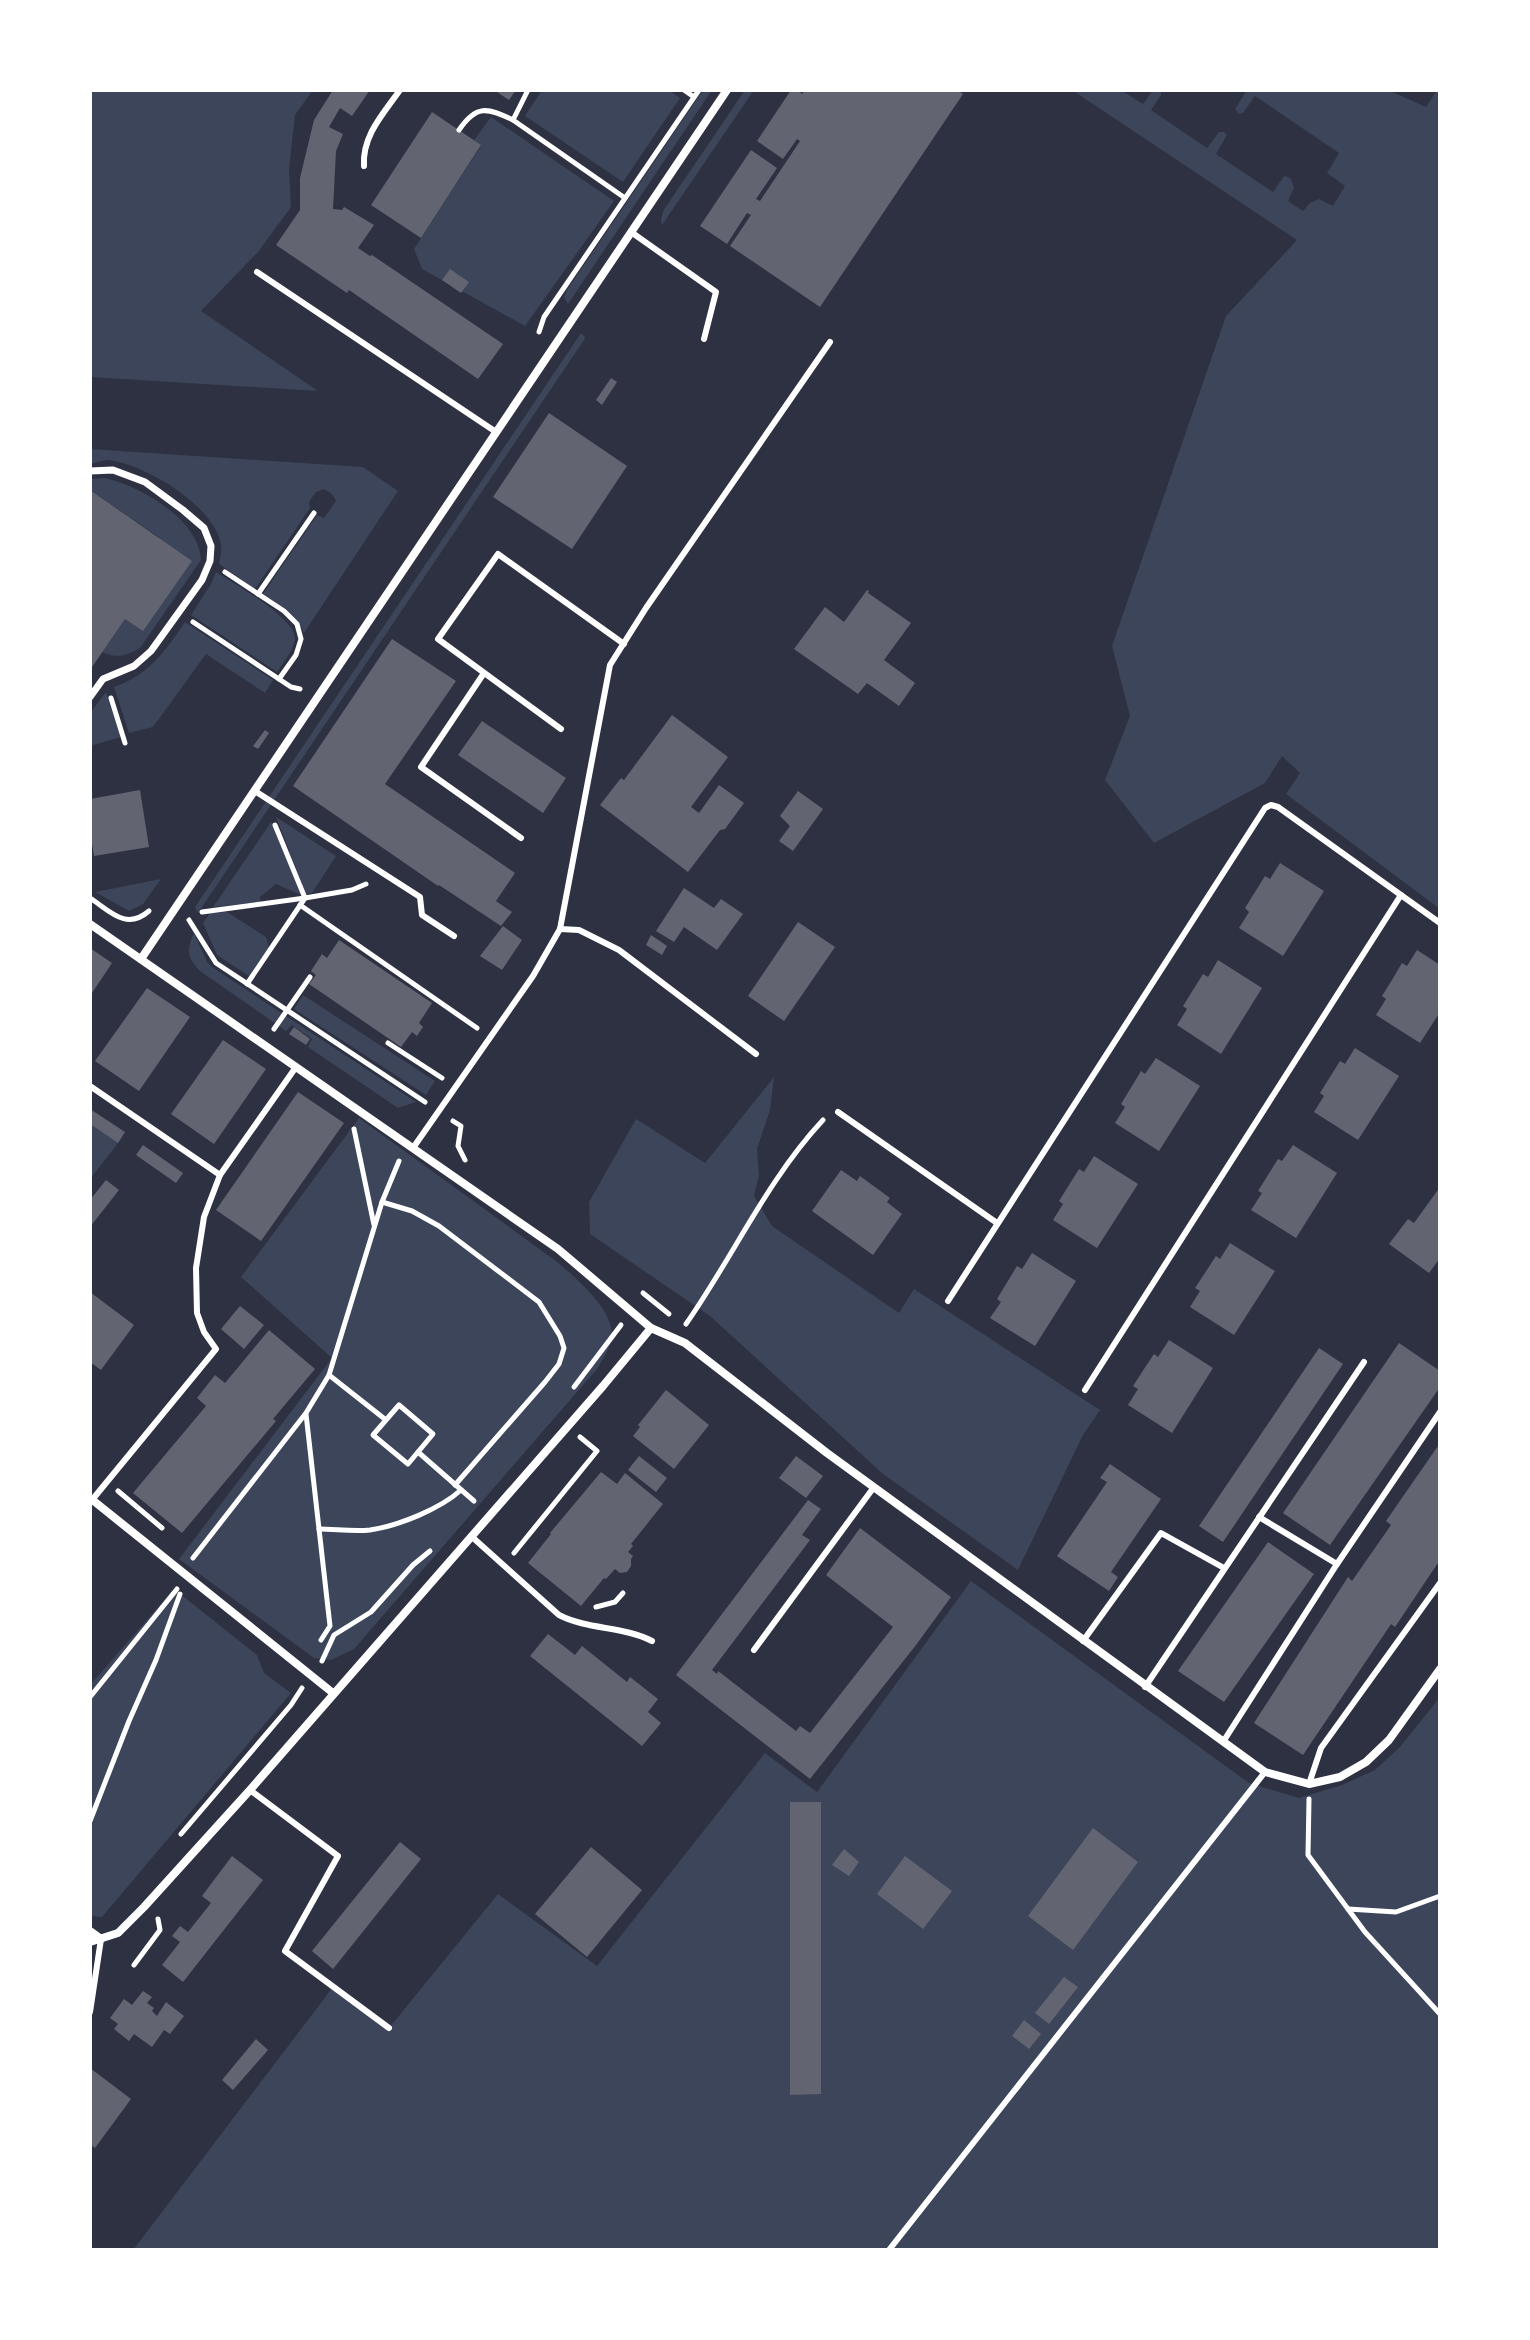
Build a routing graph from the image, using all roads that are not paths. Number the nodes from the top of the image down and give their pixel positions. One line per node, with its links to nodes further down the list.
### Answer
1 (400, 90): 3 (lane)
2 (727, 90): 4 (street)
3 (364, 166)
4 (631, 232): 6 (lane); 8 (street)
5 (257, 272): 8 (lane)
6 (704, 339)
7 (830, 342): 10 (lane)
8 (496, 432): 14 (street)
9 (90, 471): 12 (street)
10 (624, 644): 11 (lane); 19 (lane)
11 (484, 673): 13 (lane); 15 (lane)
12 (90, 697)
13 (561, 729)
14 (255, 791): 20 (lane); 21 (street)
15 (521, 838)
16 (1401, 895): 17 (lane); 28 (lane); 32 (lane)
17 (1440, 923)
18 (90, 924): 21 (street)
19 (560, 929): 22 (lane); 26 (lane)
20 (454, 936)
21 (141, 959): 23 (street)
22 (756, 1054)
23 (296, 1067): 26 (street); 27 (lane)
24 (90, 1086): 27 (lane)
25 (838, 1112): 28 (lane)
26 (413, 1148): 30 (street)
27 (220, 1175): 35 (lane)
28 (997, 1223): 29 (lane)
29 (948, 1301)
30 (651, 1328): 34 (street); 37 (street)
31 (1364, 1362): 36 (lane)
32 (1085, 1390)
33 (1440, 1412): 38 (lane)
34 (874, 1487): 42 (street); 43 (lane)
35 (91, 1499): 46 (street)
36 (1259, 1517): 38 (lane); 39 (lane)
37 (471, 1536): 41 (lane); 46 (street)
38 (1337, 1564): 47 (lane)
39 (1224, 1568): 42 (lane); 45 (lane)
40 (1440, 1583): 49 (lane)
41 (652, 1641)
42 (1083, 1641): 45 (street)
43 (754, 1650)
44 (1440, 1669): 49 (street)
45 (1145, 1687): 47 (street)
46 (333, 1693): 50 (street)
47 (1223, 1742): 48 (street)
48 (1265, 1772): 49 (street); 56 (lane)
49 (1309, 1784)
50 (250, 1790): 52 (street); 55 (lane)
51 (90, 1931): 52 (street)
52 (101, 1939): 53 (street); 54 (lane)
53 (90, 1942)
54 (90, 2012)
55 (389, 2028)
56 (889, 2250)

